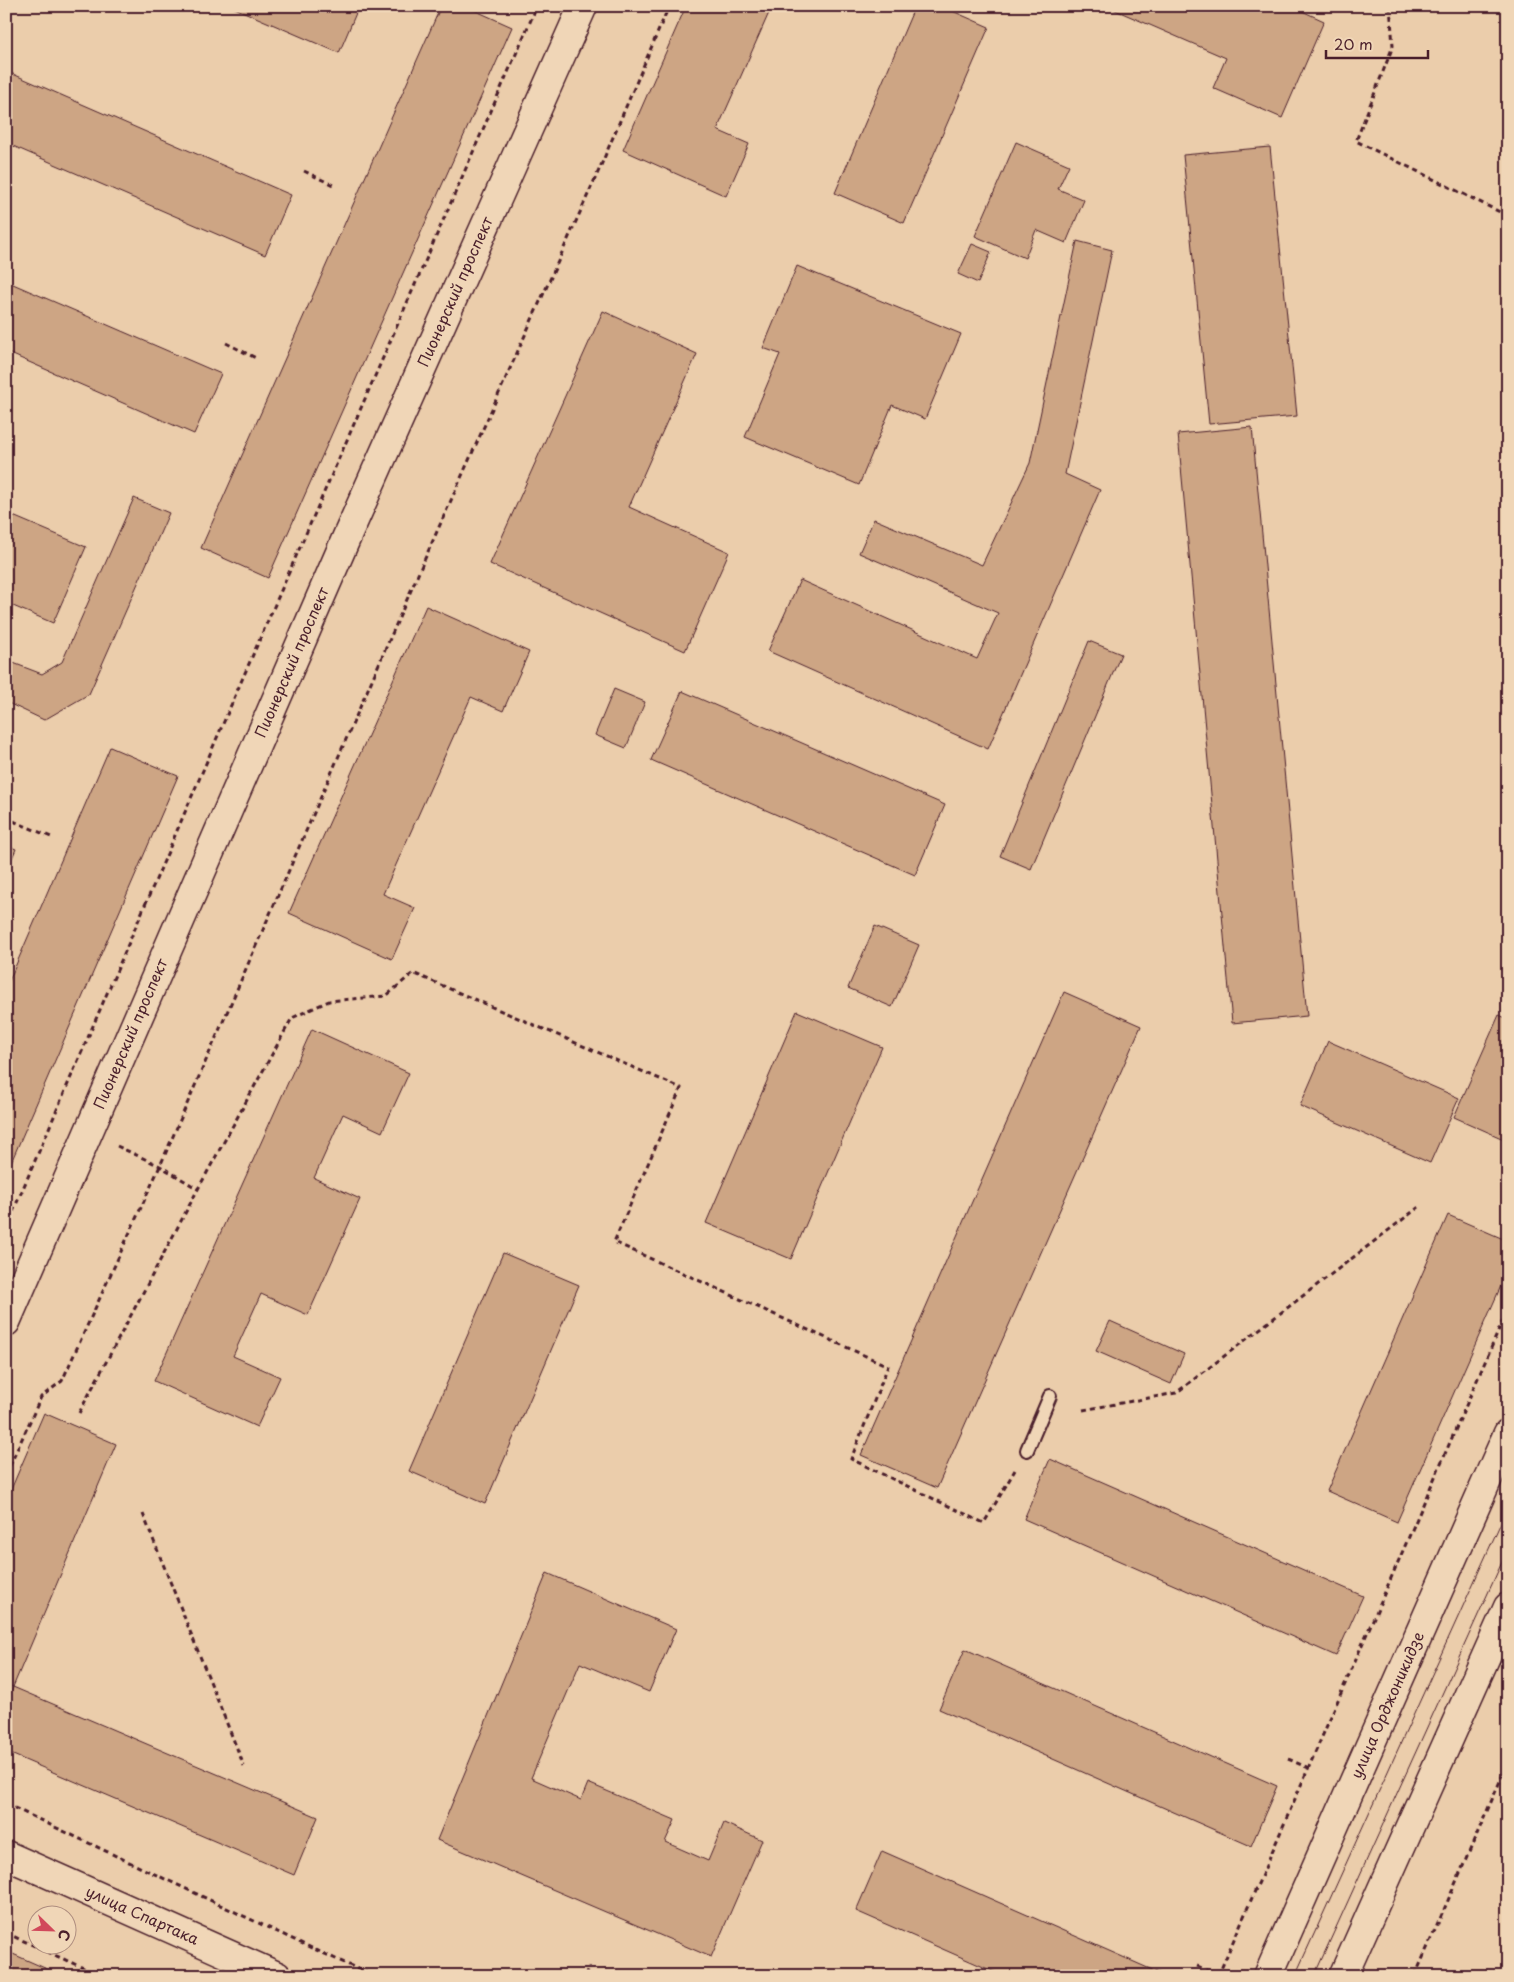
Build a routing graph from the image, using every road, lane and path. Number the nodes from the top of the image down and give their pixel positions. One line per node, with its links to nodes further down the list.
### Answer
1 (537, 6): 16 (path)
2 (583, 6): 12 (street, Пионерский проспект)
3 (669, 6): 13 (path)
4 (1390, 6): 7 (path)
5 (304, 171): 6 (path)
6 (333, 185)
7 (1508, 216)
8 (226, 343): 9 (path)
9 (258, 359)
10 (13, 821): 11 (path)
11 (51, 838)
12 (89, 1133): 13 (path); 18 (street, Пионерский проспект)
13 (160, 1166): 14 (path); 24 (path)
14 (198, 1189): 21 (path); 23 (path)
15 (1420, 1207): 20 (path)
16 (6, 1228)
17 (1508, 1309): 30 (path)
18 (6, 1322)
19 (1050, 1396): 23 (lane)
20 (1084, 1410)
21 (80, 1413)
22 (1508, 1433): 41 (street, улица Орджоникидзе)
23 (1027, 1450)
24 (6, 1474)
25 (143, 1514): 29 (path)
26 (1508, 1607): 42 (street)
27 (1288, 1759): 30 (path)
28 (1508, 1763): 43 (path)
29 (244, 1766)
30 (1309, 1768): 36 (path)
31 (6, 1804): 39 (path)
32 (6, 1855): 38 (street, улица Спартака)
33 (6, 1933): 37 (path)
34 (1197, 1966): 36 (path)
35 (589, 1967): 40 (path)
36 (1218, 1975)
37 (101, 1976)
38 (277, 1976)
39 (373, 1976)
40 (585, 1976)
41 (1268, 1976)
42 (1343, 1976)
43 (1414, 1976)

